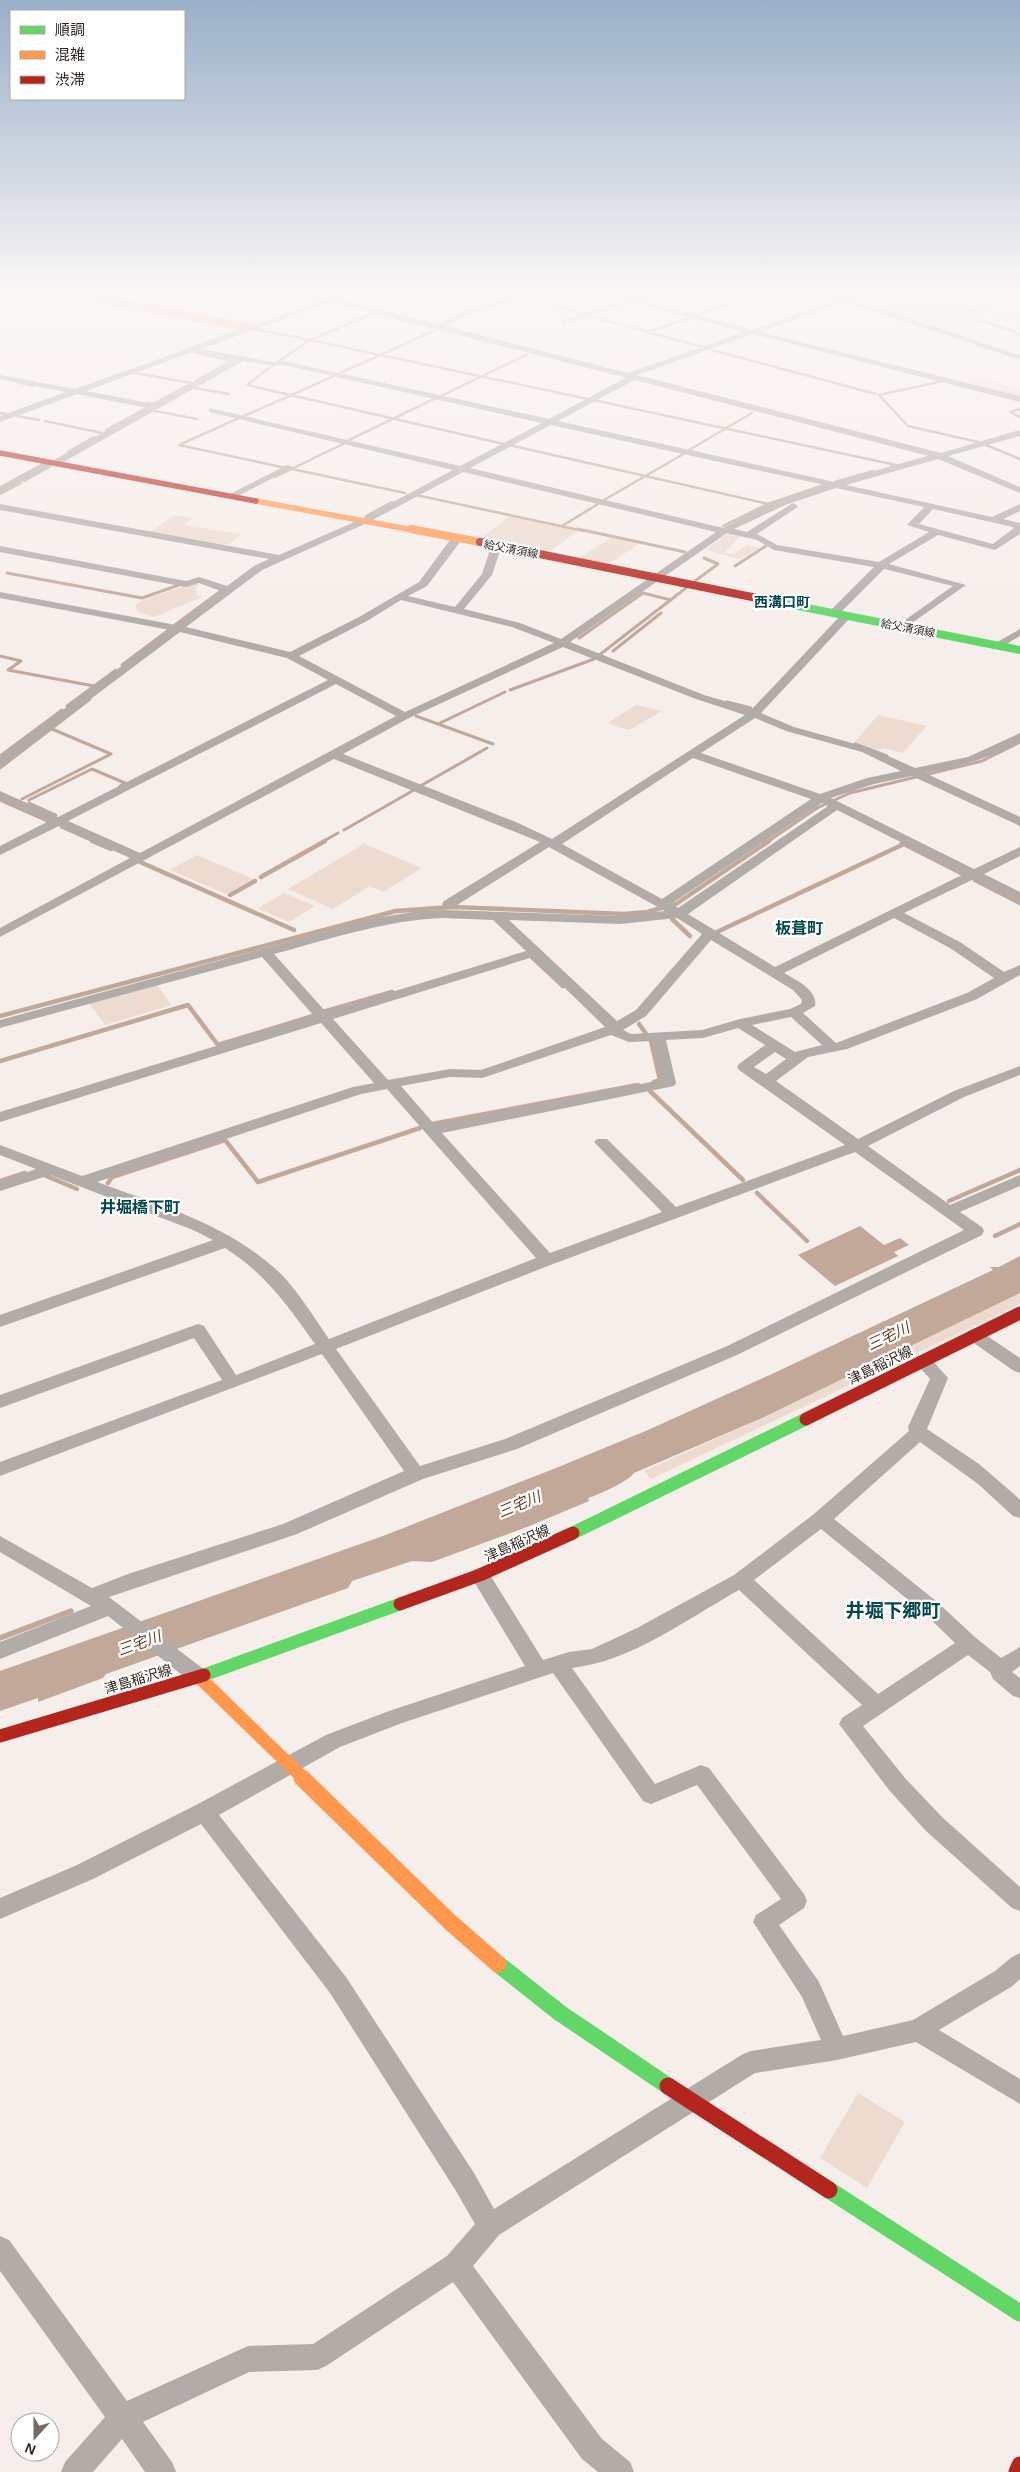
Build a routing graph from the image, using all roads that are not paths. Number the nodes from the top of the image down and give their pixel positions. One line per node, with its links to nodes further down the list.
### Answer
1 (34, 407): 7 (street)
2 (156, 407): 12 (street)
3 (487, 407): 8 (street)
4 (575, 407): 8 (street)
5 (748, 407): 11 (street)
6 (212, 410): 14 (street)
7 (0, 420)
8 (550, 421): 14 (street); 15 (street)
9 (1020, 433): 11 (street)
10 (0, 453): 12 (main road, 給父清須線)
11 (938, 456): 15 (street); 17 (street)
12 (53, 463): 16 (street); 19 (main road, 給父清須線)
13 (290, 467): 19 (street)
14 (460, 469): 24 (street); 25 (street)
15 (835, 485): 18 (street); 20 (street)
16 (0, 490)
17 (1020, 490)
18 (812, 492): 25 (street); 28 (street)
19 (231, 496): 24 (main road, 給父清須線)
20 (931, 506): 23 (street); 27 (street)
21 (0, 507): 32 (street)
22 (1020, 507): 23 (street)
23 (995, 519): 26 (street)
24 (364, 521): 29 (main road, 給父清須線); 32 (street)
25 (725, 531): 28 (street); 34 (street)
26 (1019, 531): 27 (street)
27 (936, 532): 33 (street)
28 (749, 535): 33 (street)
29 (458, 538): 30 (main road, 給父清須線); 37 (street)
30 (499, 546): 34 (main road, 給父清須線); 38 (street)
31 (0, 549): 35 (street)
32 (279, 558): 35 (street)
33 (881, 565): 39 (street); 41 (street)
34 (657, 578): 39 (main road, 給父清須線); 44 (street)
35 (228, 590): 42 (street)
36 (0, 595): 42 (street)
37 (401, 596): 38 (street); 47 (street)
38 (458, 610): 44 (street)
39 (834, 613): 40 (main road, 給父清須線)
40 (847, 616): 41 (main road, 給父清須線); 49 (street)
41 (902, 627): 45 (main road, 給父清須線)
42 (177, 628): 47 (street); 54 (street)
43 (1020, 632): 45 (street)
44 (561, 644): 49 (street); 50 (street)
45 (997, 646): 46 (main road, 給父清須線)
46 (1020, 650)
47 (291, 656): 48 (street)
48 (336, 680): 50 (street); 58 (street)
49 (754, 714): 53 (street); 55 (street)
50 (405, 716): 52 (street)
51 (1020, 736): 55 (street)
52 (333, 754): 60 (street); 63 (street)
53 (692, 754): 57 (street); 60 (street)
54 (0, 762)
55 (919, 775): 57 (street); 59 (street)
56 (0, 795): 58 (street)
57 (830, 802): 64 (street); 67 (street); 67 (street)
58 (59, 822): 61 (street); 63 (street)
59 (1020, 822)
60 (551, 843): 66 (street); 67 (street)
61 (0, 851)
62 (1020, 851): 64 (street)
63 (140, 858): 70 (street)
64 (974, 874): 65 (street); 68 (street)
65 (1020, 897)
66 (449, 904)
67 (668, 908): 69 (street); 71 (street)
68 (894, 913): 75 (street); 76 (street)
69 (497, 916): 72 (street); 73 (street)
70 (0, 933)
71 (710, 933): 75 (street); 81 (street)
72 (265, 952): 78 (street); 80 (street)
73 (536, 952): 78 (street); 81 (street)
74 (1020, 969): 76 (street)
75 (775, 972): 77 (street)
76 (1004, 978): 84 (street)
77 (794, 1012): 79 (street); 84 (street)
78 (323, 1016): 88 (street); 89 (street)
79 (740, 1023): 82 (street); 83 (street)
80 (0, 1024)
81 (614, 1028): 82 (street); 88 (street)
82 (658, 1038): 90 (street)
83 (773, 1046): 85 (street); 87 (street)
84 (832, 1047): 85 (street)
85 (796, 1059): 87 (street)
86 (1020, 1070): 92 (street)
87 (767, 1081): 92 (street)
88 (388, 1084): 90 (street); 97 (street)
89 (0, 1117)
90 (432, 1130): 102 (street)
91 (602, 1142): 100 (street)
92 (856, 1146): 99 (street); 100 (street)
93 (0, 1150): 94 (street)
94 (46, 1167): 95 (street); 97 (street); 98 (street)
95 (0, 1177)
96 (1020, 1180): 99 (street)
97 (83, 1181): 101 (street)
98 (0, 1186)
99 (949, 1211): 113 (street)
100 (673, 1213): 102 (street)
101 (228, 1241): 104 (street); 106 (street)
102 (546, 1260): 106 (street)
103 (1020, 1313): 105 (main road, 津島稲沢線)
104 (0, 1321)
105 (974, 1335): 107 (main road, 津島稲沢線); 108 (street)
106 (326, 1345): 109 (street); 113 (street)
107 (923, 1361): 111 (street); 117 (main road, 津島稲沢線)
108 (1020, 1367)
109 (232, 1382): 110 (street); 112 (street)
110 (0, 1402)
111 (919, 1433): 114 (street); 115 (street)
112 (0, 1469)
113 (416, 1474): 119 (street)
114 (1020, 1511)
115 (821, 1519): 118 (street); 121 (street)
116 (3, 1550): 119 (street)
117 (480, 1575): 124 (street); 126 (main road, 津島稲沢線)
118 (741, 1580): 124 (street); 128 (street)
119 (91, 1596): 120 (street)
120 (112, 1608): 122 (street); 126 (street)
121 (969, 1644): 125 (street); 128 (street)
122 (0, 1651)
123 (1020, 1655): 125 (street)
124 (547, 1667): 130 (street); 136 (street)
125 (1002, 1669): 127 (street)
126 (199, 1677): 129 (main road, 津島稲沢線); 130 (main road)
127 (1020, 1690)
128 (877, 1706): 132 (street)
129 (0, 1736)
130 (288, 1764): 131 (street); 138 (main road)
131 (204, 1812): 133 (street); 139 (street)
132 (1020, 1901)
133 (0, 1909)
134 (1020, 1964): 135 (street)
135 (918, 2030): 136 (street); 137 (street)
136 (837, 2048): 138 (street)
137 (1020, 2092)
138 (691, 2100): 139 (street); 142 (main road)
139 (490, 2226): 141 (street)
140 (0, 2249): 143 (street)
141 (456, 2265): 143 (street); 147 (street)
142 (1020, 2313)
143 (122, 2418): 145 (street); 146 (street)
144 (1020, 2465): 148 (main road)
145 (75, 2472)
146 (162, 2472)
147 (620, 2472)
148 (1017, 2472)

